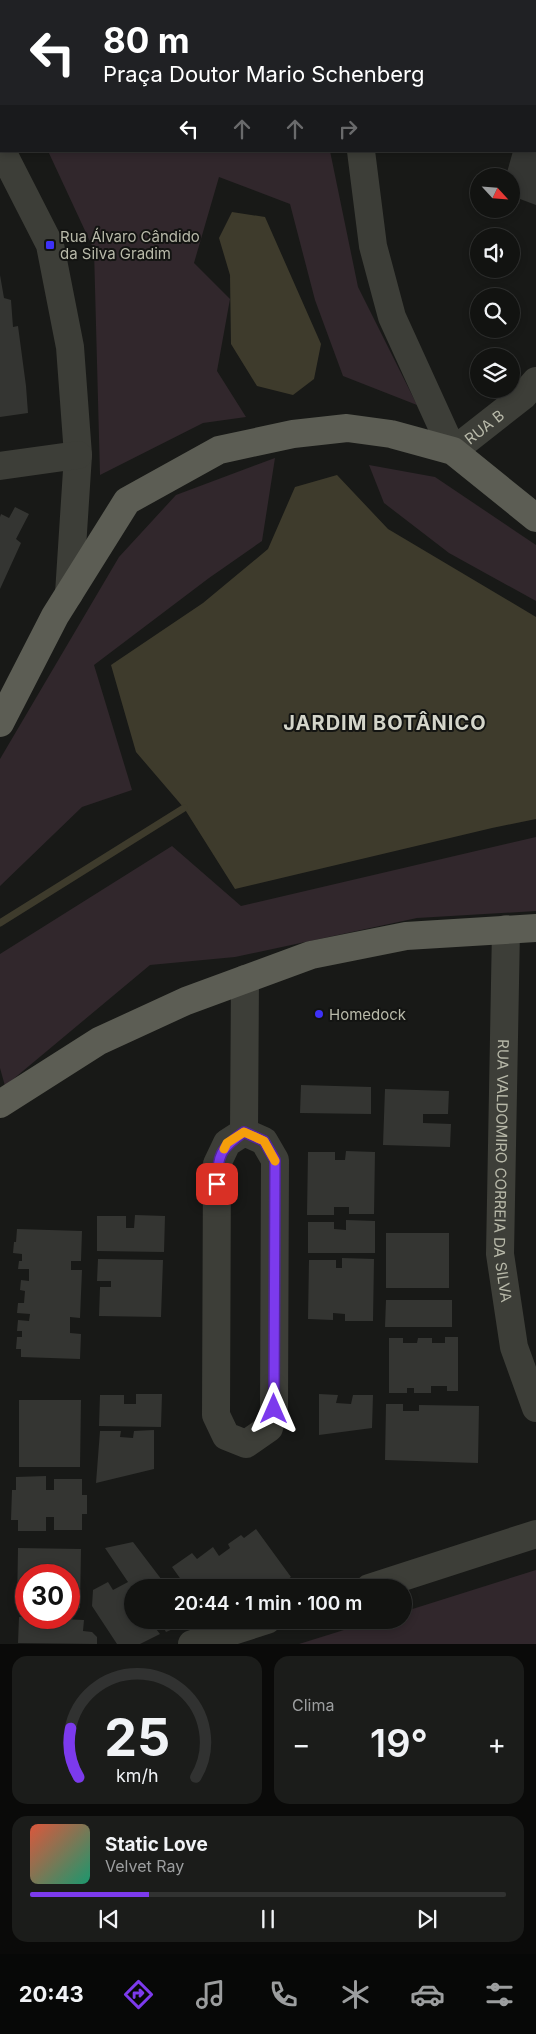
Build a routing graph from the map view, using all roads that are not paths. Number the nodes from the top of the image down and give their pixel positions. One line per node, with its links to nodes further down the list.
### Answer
1 (3, 152): 5 (street)
2 (361, 152): 4 (street)
3 (536, 381): 4 (street, RUA B)
4 (453, 451): 7 (main road); 8 (main road)
5 (78, 455): 6 (street); 8 (street)
6 (0, 466)
7 (536, 518)
8 (69, 594): 9 (main road)
9 (0, 723)
10 (536, 928): 11 (main road)
11 (506, 929): 12 (main road); 15 (street, RUA VALDOMIRO CORREIA DA SILVA)
12 (244, 979): 13 (main road); 14 (street)
13 (0, 1104)
14 (244, 1132): 14 (street)
15 (536, 1408)
16 (536, 1534): 17 (street)
17 (396, 1579)
18 (239, 1629): 19 (street)
19 (192, 1644)

